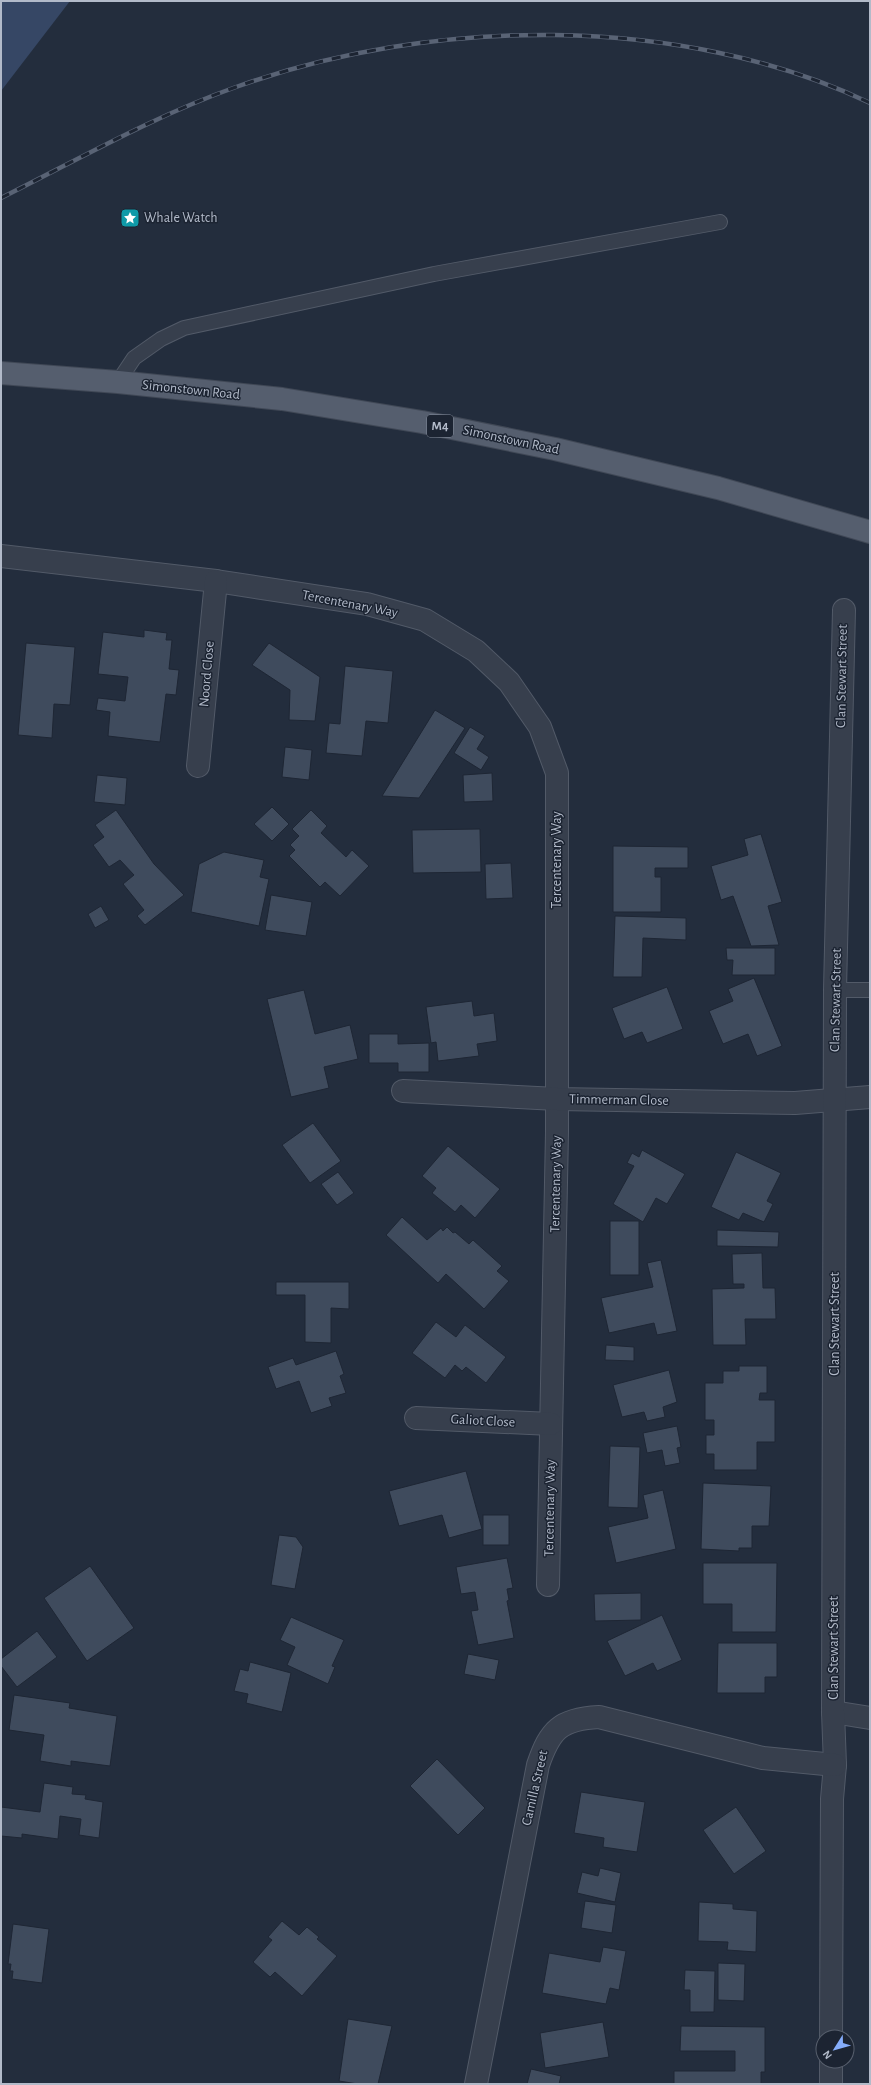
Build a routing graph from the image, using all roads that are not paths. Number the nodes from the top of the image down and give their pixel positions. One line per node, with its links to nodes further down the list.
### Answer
1 (720, 222): 3 (lane)
2 (1, 373): 3 (main road, Simonstown Road / M4)
3 (118, 382): 4 (main road, Simonstown Road / M4)
4 (870, 532)
5 (1, 556): 6 (street, Tercentenary Way)
6 (216, 581): 8 (street, Noord Close); 13 (street, Tercentenary Way)
7 (844, 610): 9 (street, Clan Stewart Street)
8 (198, 766)
9 (835, 990): 10 (lane); 14 (street, Clan Stewart Street)
10 (870, 990)
11 (404, 1091): 13 (street, Timmerman Close)
12 (870, 1097): 14 (street, Timmerman Close)
13 (557, 1099): 14 (street, Timmerman Close); 16 (street, Tercentenary Way)
14 (835, 1099): 18 (street, Clan Stewart Street)
15 (416, 1418): 16 (street, Galiot Close)
16 (551, 1424): 17 (street, Tercentenary Way)
17 (548, 1585)
18 (833, 1712): 19 (street); 20 (street, Clan Stewart Street)
19 (870, 1718)
20 (835, 1765): 21 (street, Clan Stewart Street); 23 (street, Camilla Street)
21 (831, 2029)
22 (831, 2069): 24 (street)
23 (476, 2084)
24 (831, 2084)

